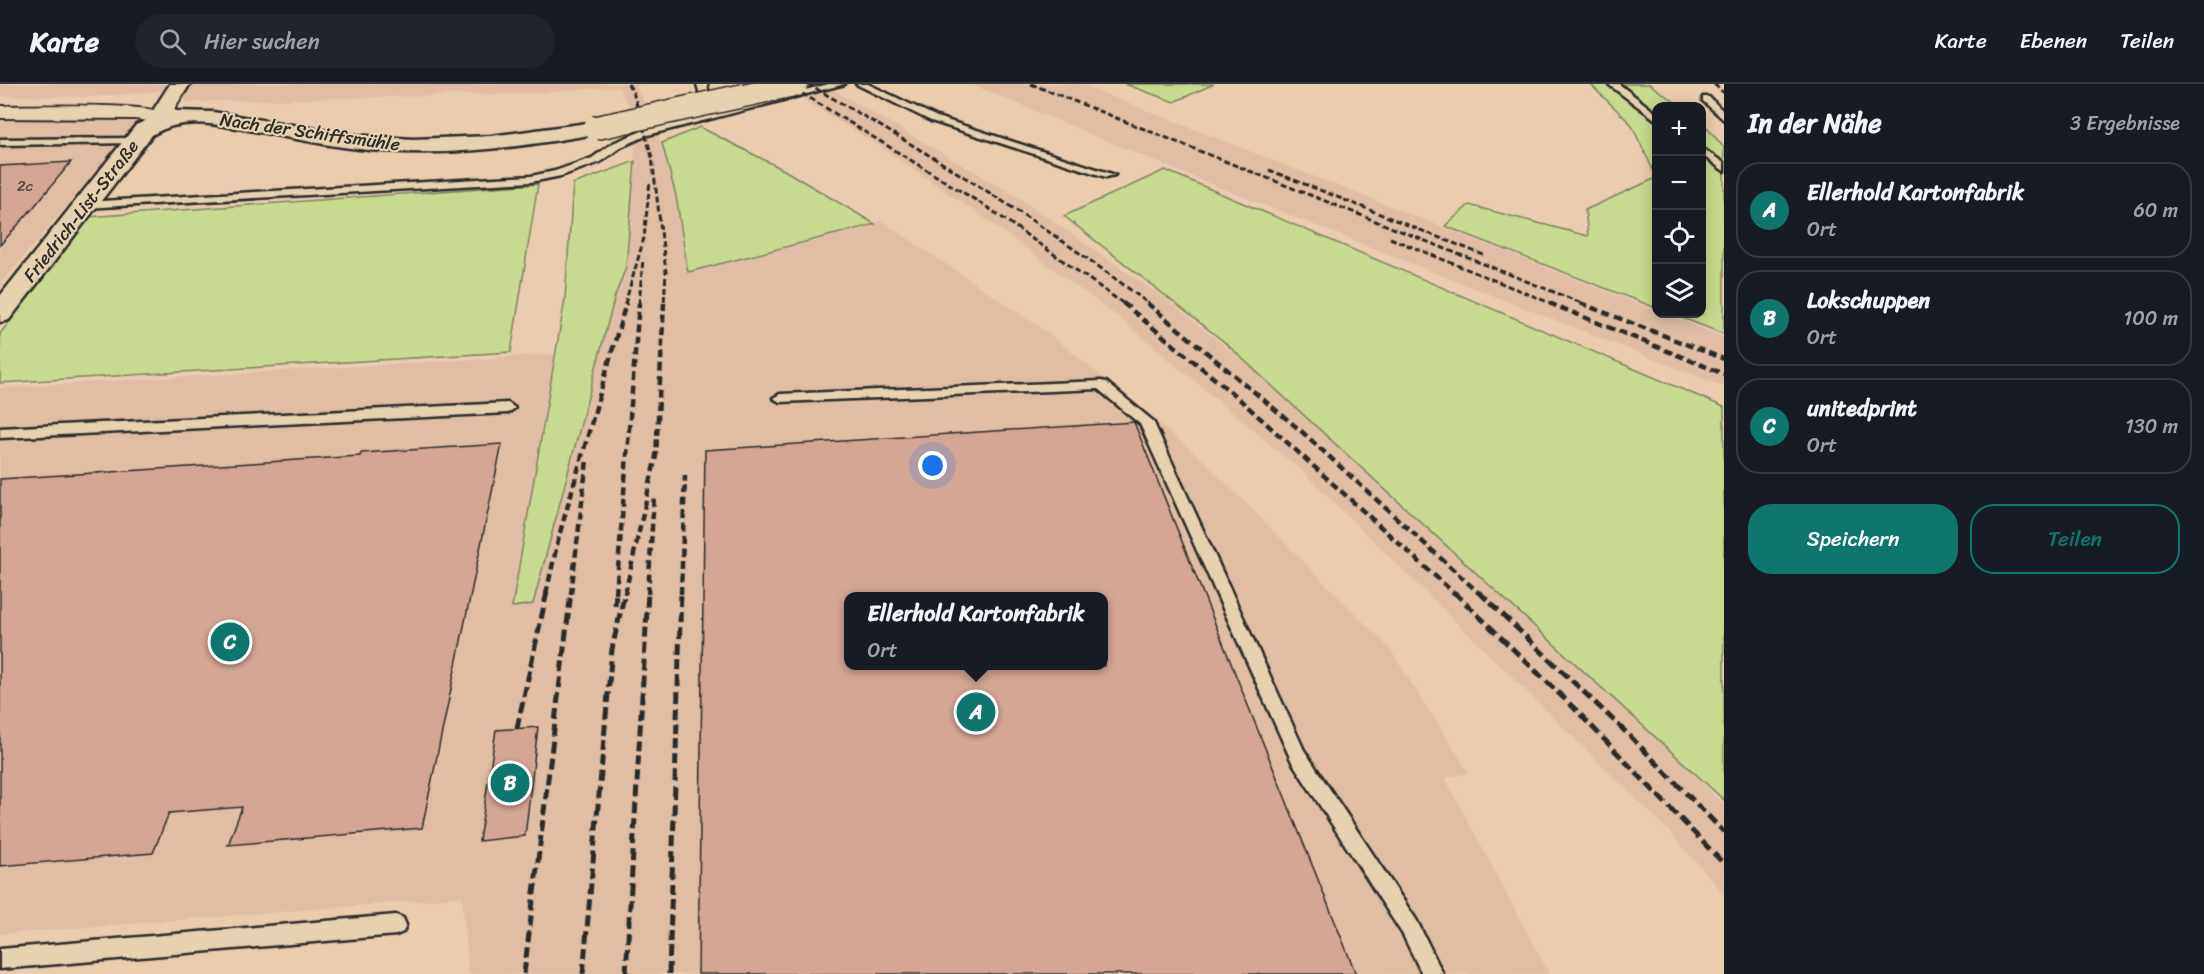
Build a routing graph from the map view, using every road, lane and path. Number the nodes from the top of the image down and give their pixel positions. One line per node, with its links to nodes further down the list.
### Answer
1 (180, 84): 12 (street)
2 (702, 84): 10 (lane)
3 (796, 84): 12 (street, Nach der Schiffsmühle, bridge)
4 (840, 84): 10 (lane)
5 (861, 84): 17 (lane)
6 (1613, 84): 9 (lane)
7 (1706, 99): 11 (lane)
8 (0, 112): 12 (street, Nach der Schiffsmühle)
9 (1652, 114)
10 (711, 116): 18 (lane)
11 (1724, 117)
12 (169, 119): 13 (street, Friedrich-List-Straße)
13 (136, 140): 14 (lane); 18 (street, Friedrich-List-Straße)
14 (0, 142)
15 (1706, 155): 16 (lane)
16 (1724, 168)
17 (1110, 175)
18 (85, 205): 19 (street, Friedrich-List-Straße)
19 (0, 314)
20 (780, 398): 25 (lane)
21 (508, 408): 22 (lane)
22 (0, 433)
23 (396, 925): 24 (lane)
24 (0, 960)
25 (1433, 974)

